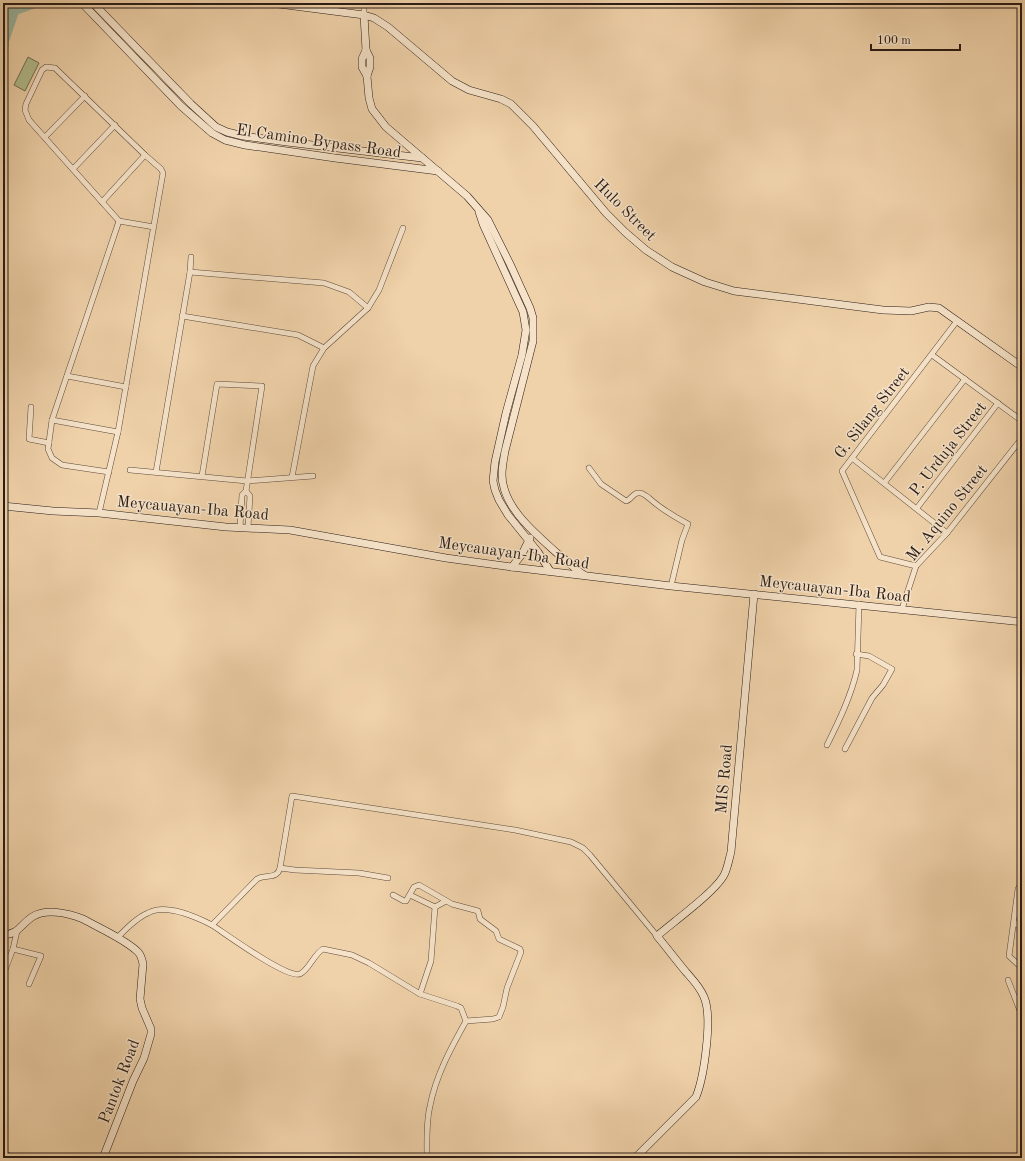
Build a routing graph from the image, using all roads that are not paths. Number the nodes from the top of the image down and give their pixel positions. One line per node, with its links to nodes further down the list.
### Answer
1 (82, 3): 10 (street, El Camino Bypass Road)
2 (93, 3): 8 (street, El Camino Bypass Road)
3 (271, 3): 5 (street, Hulo Street)
4 (364, 3): 5 (street)
5 (364, 15): 12 (street); 30 (street, Hulo Street)
6 (85, 96): 7 (street); 9 (street); 9 (street)
7 (115, 125): 15 (street); 19 (street)
8 (227, 132): 10 (street); 11 (street, El Camino Bypass Road)
9 (45, 137): 19 (street)
10 (225, 140): 13 (street, El Camino Bypass Road)
11 (287, 142): 13 (street); 14 (street, El Camino Bypass Road)
12 (405, 143): 16 (street); 17 (street)
13 (286, 151): 18 (street, El Camino Bypass Road)
14 (386, 154): 16 (street, El Camino Bypass Road); 18 (street)
15 (145, 155): 21 (street); 24 (street)
16 (397, 155): 17 (street, El Camino Bypass Road)
17 (422, 158): 20 (street)
18 (384, 164): 20 (street, El Camino Bypass Road)
19 (73, 169): 21 (street)
20 (438, 171): 22 (street)
21 (102, 202): 23 (street)
22 (479, 210): 62 (street); 64 (street)
23 (119, 221): 24 (street); 34 (street)
24 (154, 227): 36 (street)
25 (403, 228): 28 (street)
26 (190, 257): 27 (street)
27 (190, 272): 28 (street); 29 (street)
28 (368, 308): 31 (street)
29 (182, 316): 31 (street); 48 (street)
30 (957, 320): 32 (street, G. Silang Street); 33 (street, Hulo Street)
31 (324, 348): 51 (street)
32 (932, 355): 35 (street); 44 (street, G. Silang Street)
33 (1022, 367)
34 (67, 376): 36 (street); 39 (street)
35 (965, 379): 37 (street); 53 (street)
36 (126, 387): 41 (street)
37 (998, 403): 40 (street); 56 (street, P. Urduja Street)
38 (31, 407): 43 (street)
39 (52, 420): 41 (street); 43 (street)
40 (1022, 421)
41 (118, 432): 47 (street)
42 (1022, 438): 63 (street, M. Aquino Street)
43 (49, 443): 47 (street)
44 (852, 458): 53 (street); 65 (street, G. Silang Street)
45 (589, 468): 69 (street)
46 (130, 470): 48 (street)
47 (109, 472): 59 (street)
48 (156, 472): 49 (street)
49 (202, 476): 52 (street); 52 (street)
50 (313, 476): 51 (street)
51 (292, 477): 52 (street)
52 (247, 481): 54 (street)
53 (885, 482): 56 (street)
54 (246, 492): 57 (street); 58 (street)
55 (3, 506): 59 (street, Meycauayan-Iba Road)
56 (917, 508): 63 (street)
57 (241, 509): 58 (street); 60 (street)
58 (249, 510): 61 (street)
59 (99, 512): 60 (street, Meycauayan-Iba Road)
60 (240, 527): 61 (street, Meycauayan-Iba Road)
61 (248, 527): 66 (street, Meycauayan-Iba Road)
62 (534, 532): 64 (street); 68 (street)
63 (947, 533): 65 (street, M. Aquino Street)
64 (529, 541): 66 (street); 67 (street)
65 (916, 566): 72 (street, M. Aquino Street)
66 (512, 567): 67 (street, Meycauayan-Iba Road)
67 (550, 571): 68 (street, Meycauayan-Iba Road)
68 (586, 576): 69 (street, Meycauayan-Iba Road)
69 (671, 586): 70 (street, Meycauayan-Iba Road)
70 (754, 594): 71 (street, Meycauayan-Iba Road); 90 (street, MIS Road)
71 (859, 604): 72 (street, Meycauayan-Iba Road); 74 (street)
72 (902, 609): 73 (street, Meycauayan-Iba Road)
73 (1022, 622)
74 (856, 654): 75 (street); 76 (street)
75 (828, 745)
76 (845, 749)
77 (280, 868): 78 (street); 86 (street); 90 (street)
78 (388, 878)
79 (1022, 883): 80 (street)
80 (1020, 891): 85 (street)
81 (393, 895): 82 (street)
82 (410, 895): 83 (street); 84 (street)
83 (446, 901): 84 (street); 99 (street)
84 (435, 907): 97 (street)
85 (1015, 923): 87 (street); 93 (street)
86 (212, 925): 91 (street); 97 (street)
87 (1022, 928)
88 (17, 931): 89 (street, Pantok Road); 91 (street, Pantok Road); 92 (street)
89 (3, 935)
90 (657, 936): 102 (street)
91 (116, 938): 100 (street, Pantok Road)
92 (13, 949): 94 (street); 96 (street)
93 (1022, 968)
94 (3, 975)
95 (1008, 980): 98 (street)
96 (29, 984)
97 (420, 994): 99 (street)
98 (1022, 1013)
99 (466, 1020): 101 (street)
100 (103, 1158)
101 (427, 1158)
102 (634, 1158)

